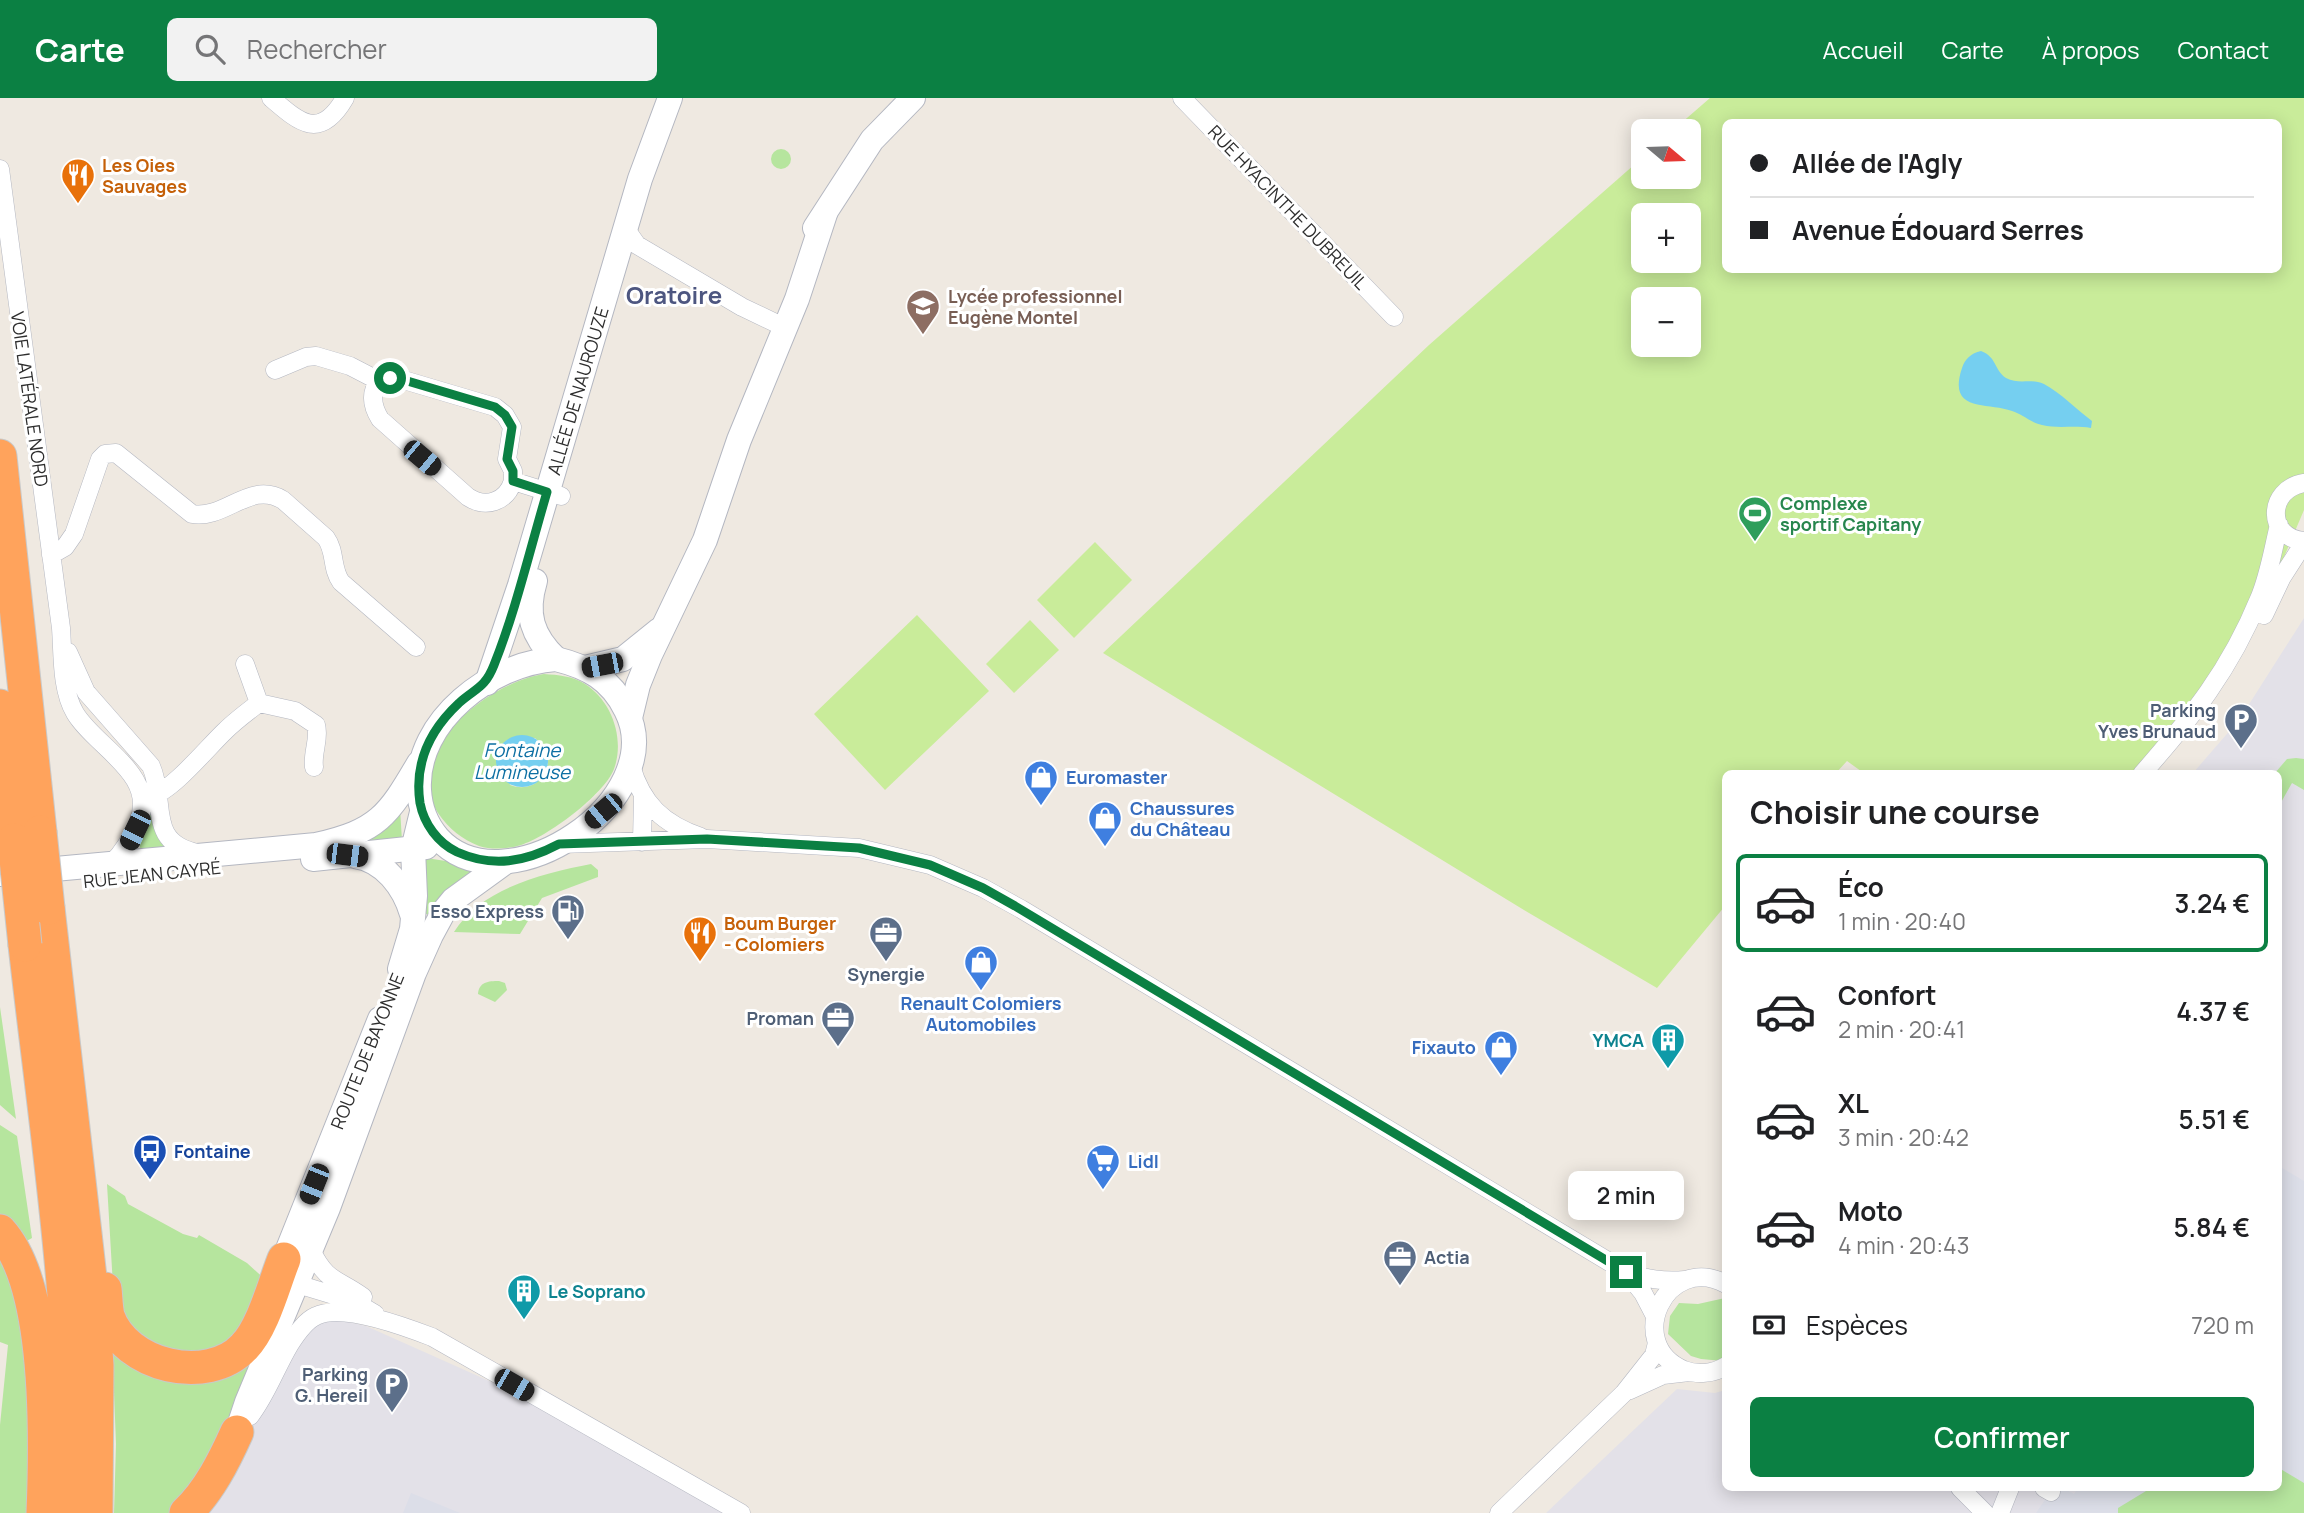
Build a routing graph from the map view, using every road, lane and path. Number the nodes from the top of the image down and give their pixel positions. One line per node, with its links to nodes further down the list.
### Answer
1 (271, 98): 2 (street)
2 (345, 98)
3 (671, 98): 7 (main road, ALLÉE DE NAUROUZE)
4 (913, 98): 9 (main road)
5 (1182, 98): 8 (street, RUE HYACINTHE DUBREUIL)
6 (0, 169): 18 (street, VOIE LATÉRALE NORD)
7 (631, 236): 9 (street); 15 (main road, ALLÉE DE NAUROUZE)
8 (1394, 317)
9 (778, 325): 19 (main road)
10 (275, 370): 11 (street)
11 (379, 381): 13 (street); 13 (street)
12 (0, 456): 36 (highway)
13 (513, 481): 15 (street)
14 (2304, 484): 16 (street)
15 (554, 494): 21 (main road, ALLÉE DE NAUROUZE); 24 (main road, ALLÉE DE NAUROUZE)
16 (2279, 525): 17 (street); 31 (street)
17 (2304, 542): 32 (street)
18 (51, 555): 20 (street); 33 (street, VOIE LATÉRALE NORD)
19 (665, 625): 23 (main road); 27 (main road)
20 (416, 647)
21 (556, 659): 23 (main road); 24 (main road)
22 (245, 664): 25 (street)
23 (585, 668): 27 (main road)
24 (486, 683): 28 (main road)
25 (259, 702): 30 (street); 33 (street)
26 (0, 713): 36 (highway)
27 (630, 718): 29 (main road)
28 (423, 756): 35 (main road); 42 (main road)
29 (631, 766): 34 (street); 39 (main road)
30 (314, 767)
31 (2146, 770)
32 (2161, 770)
33 (151, 797): 44 (street, VOIE LATÉRALE NORD); 45 (street)
34 (643, 797): 37 (street); 38 (street)
35 (422, 812): 40 (main road); 41 (main road, ROUTE DE BAYONNE)
36 (27, 836): 51 (highway, bridge); 67 (highway, bridge)
37 (707, 839): 38 (street); 53 (street)
38 (642, 842): 39 (street)
39 (559, 844): 46 (main road)
40 (444, 845): 41 (main road); 46 (main road)
41 (413, 849): 43 (main road); 49 (main road, ROUTE DE BAYONNE)
42 (299, 853): 43 (main road); 44 (main road, RUE JEAN CAYRÉ); 48 (main road, RUE JEAN CAYRÉ)
43 (347, 855): 49 (main road)
44 (208, 856): 45 (main road, RUE JEAN CAYRÉ)
45 (112, 863): 47 (main road, RUE JEAN CAYRÉ)
46 (504, 863): 52 (main road, ROUTE DE BAYONNE)
47 (0, 874)
48 (0, 889)
49 (414, 917): 52 (main road, ROUTE DE BAYONNE)
50 (0, 1231): 66 (highway)
51 (85, 1234): 52 (highway); 68 (highway)
52 (297, 1264): 57 (street); 58 (street); 63 (main road, ROUTE DE BAYONNE)
53 (1626, 1272): 55 (street); 56 (street)
54 (1722, 1279): 55 (street)
55 (1685, 1280): 56 (street)
56 (1655, 1317): 59 (street)
57 (387, 1320): 58 (street); 63 (street)
58 (406, 1327): 70 (street)
59 (1657, 1343): 61 (street); 62 (street)
60 (1722, 1369): 61 (street)
61 (1689, 1372): 62 (street)
62 (1624, 1393): 71 (street)
63 (237, 1432): 69 (highway)
64 (1967, 1491): 72 (street)
65 (2009, 1491): 73 (street)
66 (43, 1513)
67 (70, 1513)
68 (96, 1513)
69 (186, 1513)
70 (741, 1513)
71 (1499, 1513)
72 (1985, 1513)
73 (2000, 1513)

